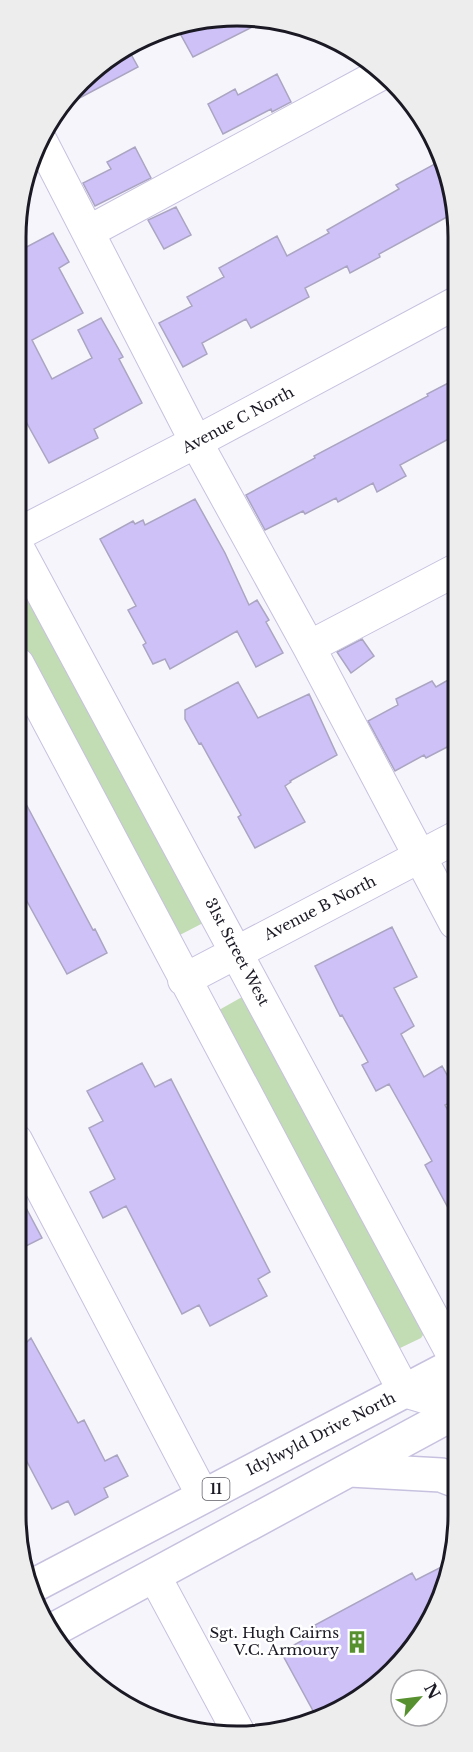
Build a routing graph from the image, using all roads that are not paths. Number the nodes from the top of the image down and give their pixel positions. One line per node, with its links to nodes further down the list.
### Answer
1 (375, 77): 3 (street)
2 (45, 149): 3 (street)
3 (88, 232): 5 (street)
4 (448, 307): 5 (street, Avenue C North)
5 (196, 442): 6 (street, Avenue C North); 9 (street)
6 (26, 530)
7 (26, 563): 14 (street, 31st Street West)
8 (448, 574): 9 (street)
9 (309, 647): 12 (street)
10 (26, 679): 15 (street)
11 (448, 842): 12 (street, Avenue B North)
12 (420, 856): 13 (street); 14 (street, Avenue B North)
13 (448, 910)
14 (237, 951): 15 (street, Avenue B North); 17 (street, 31st Street West)
15 (184, 980): 19 (street)
16 (26, 1159): 24 (street)
17 (448, 1346)
18 (448, 1368): 19 (main road, Idylwyld Drive North / 11)
19 (404, 1391): 20 (street); 24 (main road, Idylwyld Drive North / 11)
20 (448, 1404)
21 (448, 1416): 22 (main road)
22 (348, 1470): 23 (main road); 25 (main road)
23 (448, 1478)
24 (203, 1496): 26 (main road, Idylwyld Drive North / 11)
25 (154, 1575): 27 (main road); 28 (street)
26 (37, 1584)
27 (58, 1627)
28 (235, 1726)

